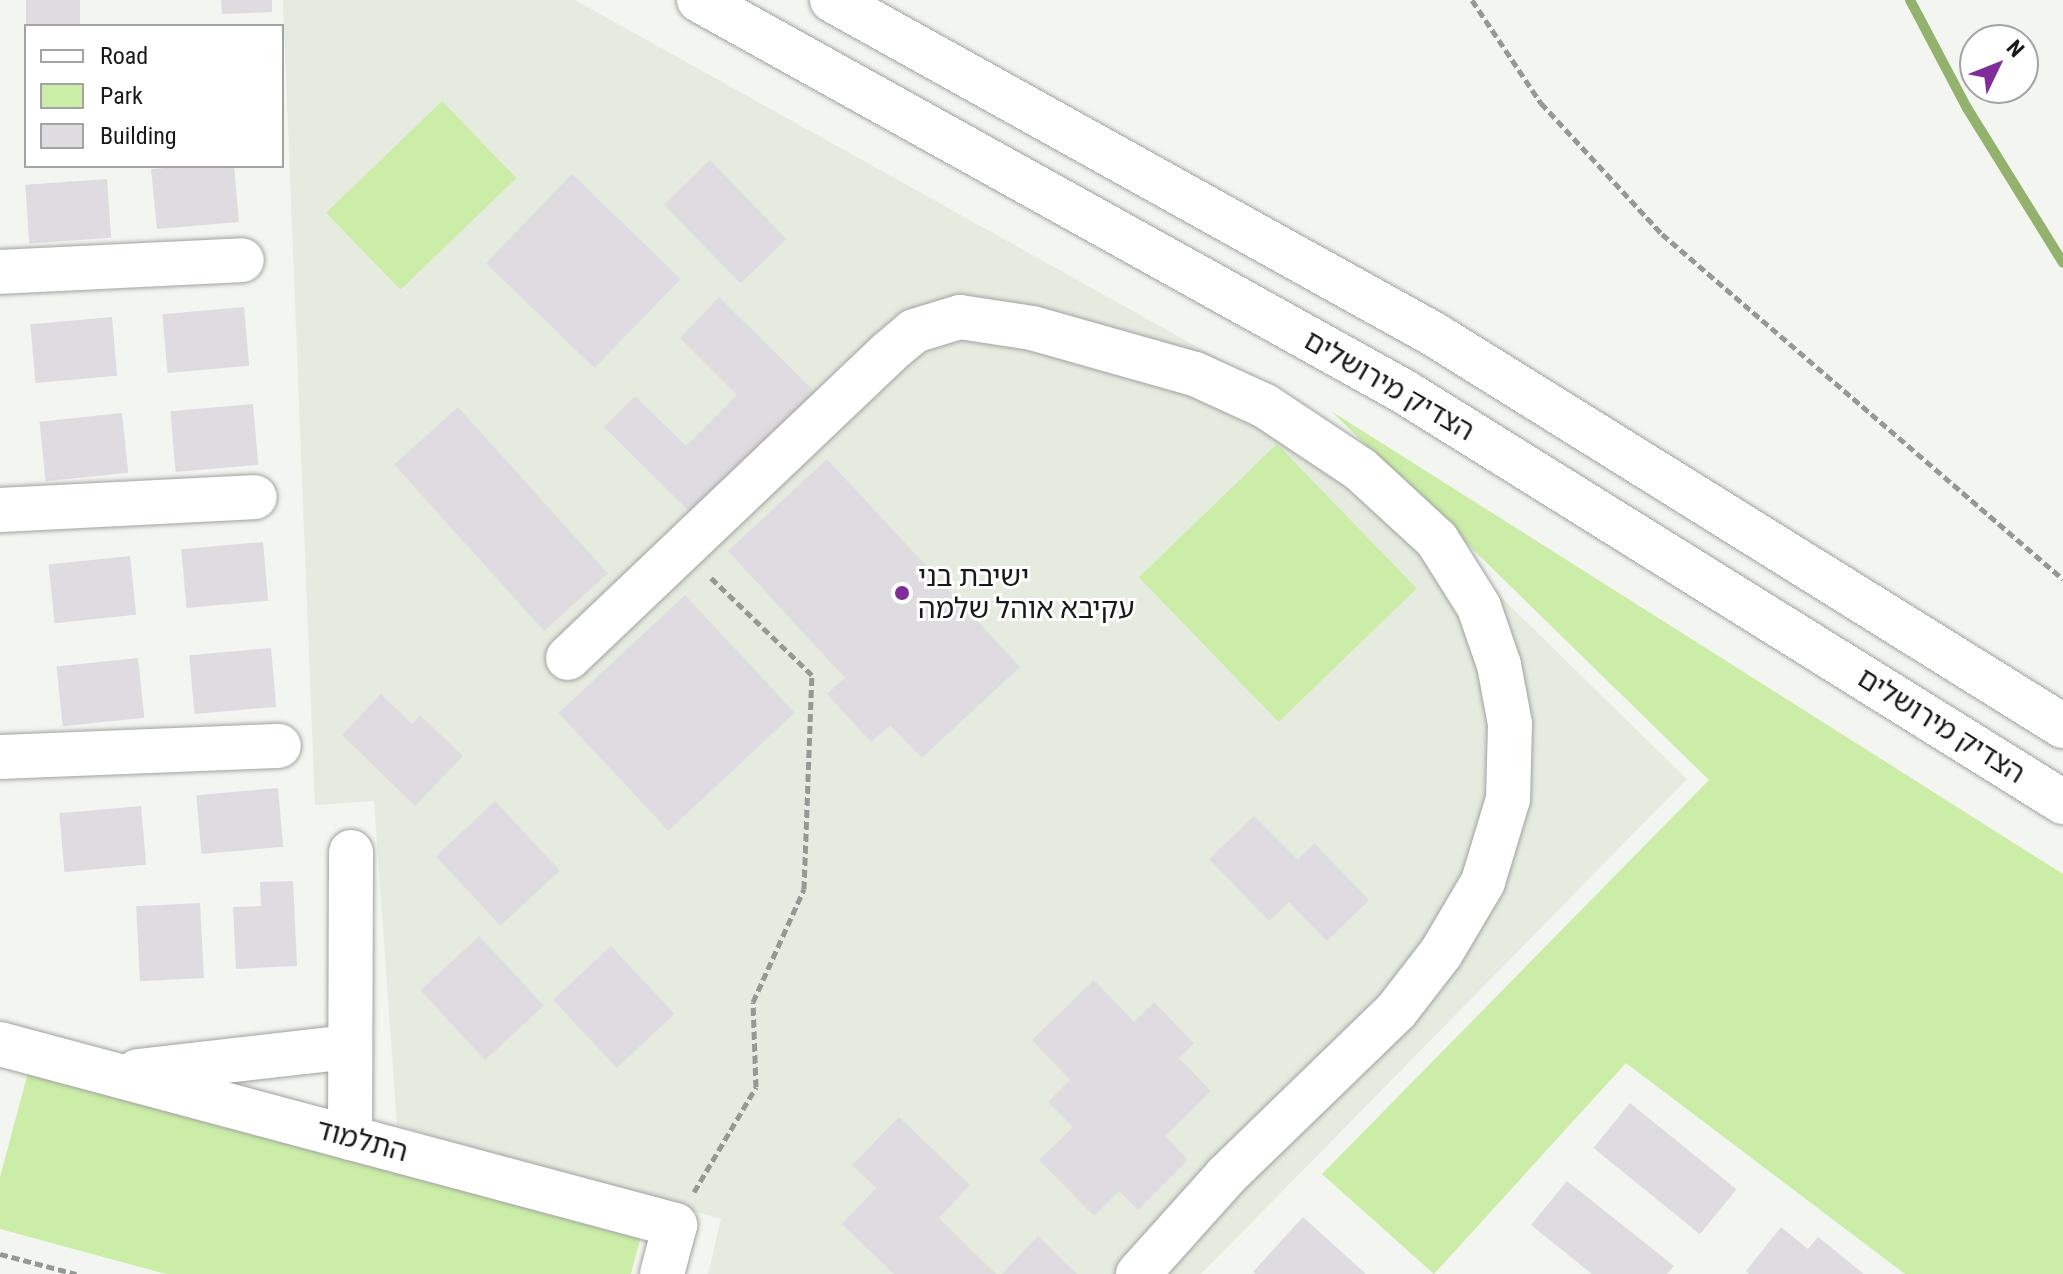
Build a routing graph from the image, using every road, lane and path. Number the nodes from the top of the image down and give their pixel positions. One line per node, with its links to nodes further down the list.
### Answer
1 (699, 0): 14 (main road, הצדיק מירושלים)
2 (832, 0): 11 (main road)
3 (1472, 0): 9 (path)
4 (242, 260): 5 (main road)
5 (0, 272)
6 (255, 497): 7 (main road)
7 (0, 510)
8 (681, 550): 10 (main road); 20 (path); 24 (main road)
9 (2063, 579)
10 (568, 658)
11 (2063, 726)
12 (279, 746): 13 (main road)
13 (0, 757)
14 (2063, 802)
15 (351, 852): 17 (main road)
16 (0, 1044): 18 (main road, התלמוד)
17 (350, 1047): 18 (main road); 19 (main road)
18 (112, 1074): 19 (main road, התלמוד)
19 (350, 1138): 20 (main road, התלמוד)
20 (675, 1225): 22 (main road)
21 (0, 1254): 23 (path)
22 (671, 1272)
23 (76, 1274)
24 (1138, 1274)

